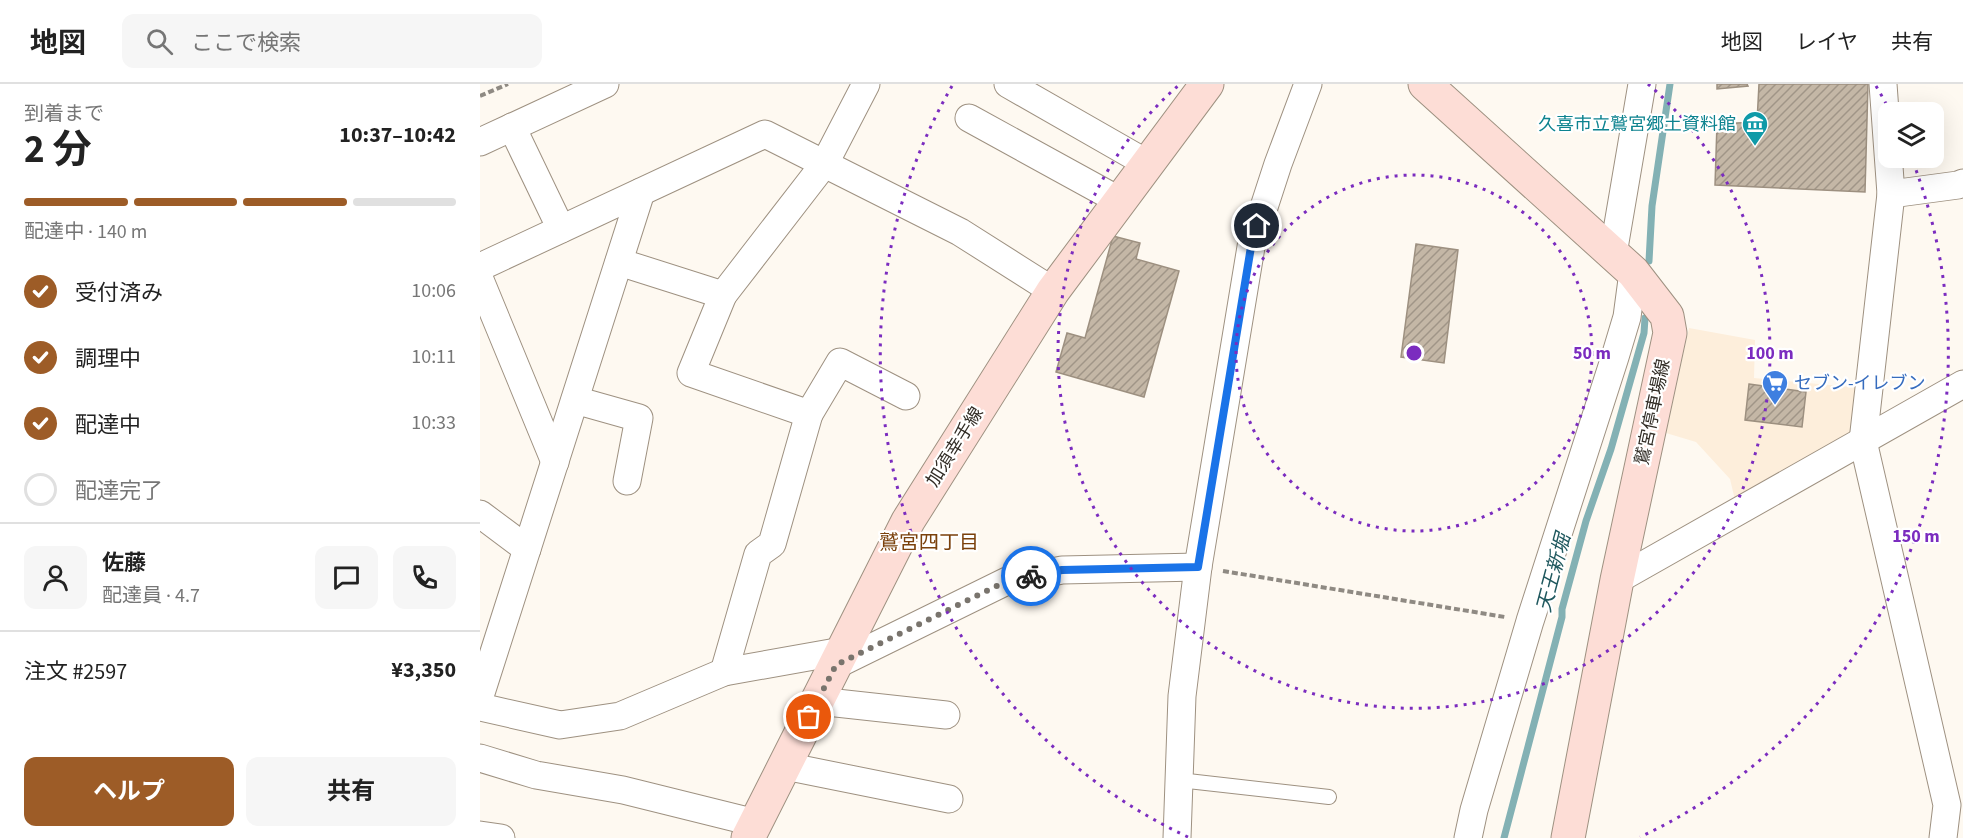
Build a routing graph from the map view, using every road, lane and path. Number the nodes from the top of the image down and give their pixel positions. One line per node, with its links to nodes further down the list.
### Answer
1 (508, 84): 10 (path)
2 (605, 84): 12 (street)
3 (866, 84): 14 (street)
4 (1008, 84): 15 (street)
5 (1308, 84): 36 (street)
6 (1425, 84): 22 (main road, 鷲宮停車場線)
7 (1642, 84): 22 (street)
8 (1883, 84): 18 (street)
9 (1205, 85): 15 (main road, 加須幸手線)
10 (480, 96)
11 (969, 118): 19 (street)
12 (512, 127): 13 (street); 20 (street)
13 (480, 142)
14 (825, 164): 17 (street); 25 (street); 26 (street)
15 (1148, 164): 19 (main road, 加須幸手線)
16 (1963, 183): 18 (street)
17 (641, 192): 20 (street); 21 (street)
18 (1891, 194): 31 (street)
19 (1120, 201): 25 (main road, 加須幸手線)
20 (561, 229): 23 (street)
21 (619, 262): 26 (street); 29 (street)
22 (1623, 263): 37 (main road, 鷲宮停車場線); 38 (street)
23 (480, 267)
24 (480, 280): 32 (street)
25 (1053, 291): 40 (main road, 加須幸手線)
26 (723, 295): 30 (street)
27 (1963, 384): 31 (street)
28 (906, 396): 30 (street)
29 (575, 400): 32 (street); 33 (street)
30 (809, 414): 41 (street)
31 (1863, 441): 37 (street); 51 (street)
32 (555, 462): 35 (street)
33 (627, 481)
34 (480, 514): 35 (street)
35 (527, 549): 39 (street)
36 (1198, 567): 38 (path); 40 (street); 48 (street)
37 (1617, 580): 57 (main road, 鷲宮停車場線)
38 (1530, 621): 56 (street)
39 (487, 649): 42 (street)
40 (839, 658): 41 (street); 43 (main road, 加須幸手線)
41 (724, 672): 44 (street)
42 (480, 696)
43 (818, 701): 45 (street); 47 (main road, 加須幸手線)
44 (480, 706)
45 (946, 715)
46 (480, 758): 52 (street)
47 (784, 766): 50 (street); 52 (main road, 加須幸手線)
48 (1179, 780): 49 (lane); 55 (street)
49 (1329, 797)
50 (949, 800)
51 (1955, 800): 58 (street)
52 (752, 830)
53 (480, 835): 54 (street)
54 (501, 838)
55 (1177, 838)
56 (1468, 838)
57 (1568, 838)
58 (1943, 838)

